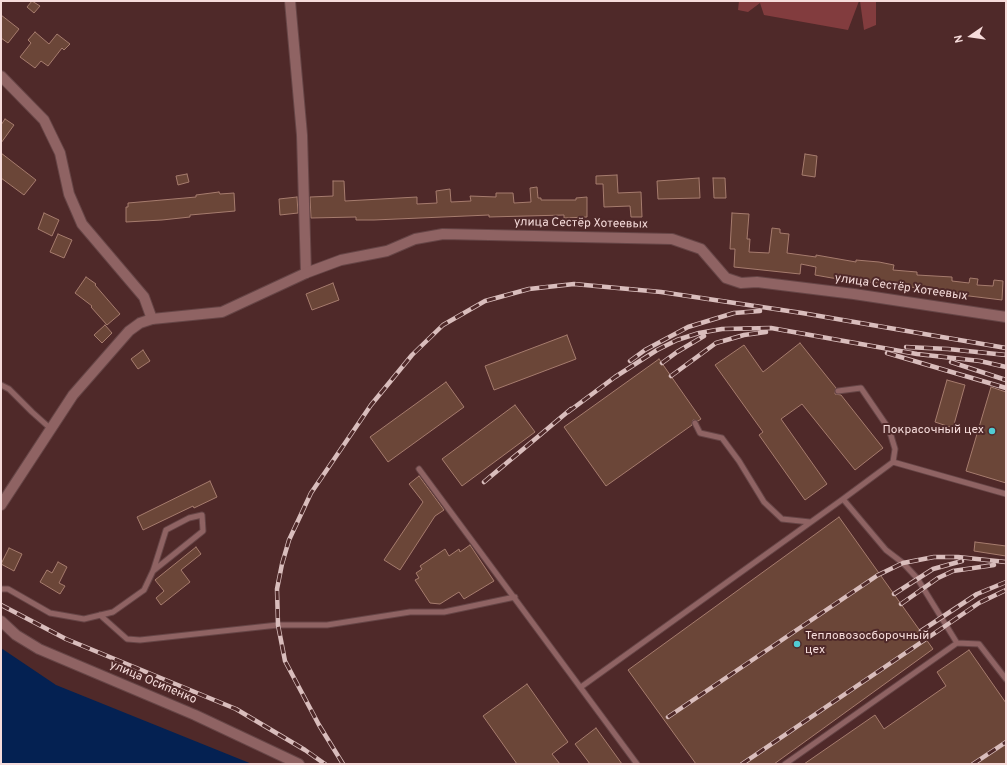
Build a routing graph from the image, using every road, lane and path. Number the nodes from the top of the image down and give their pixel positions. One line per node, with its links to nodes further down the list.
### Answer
1 (290, 1): 3 (street)
2 (1, 76): 5 (street)
3 (306, 273): 4 (street, улица Сестёр Хотеевых); 5 (street, улица Сестёр Хотеевых)
4 (1006, 317)
5 (152, 319): 9 (street, улица Сестёр Хотеевых)
6 (1, 385): 9 (lane)
7 (838, 391): 10 (lane)
8 (695, 423): 15 (lane)
9 (51, 429): 14 (street, улица Сестёр Хотеевых)
10 (893, 462): 12 (lane); 13 (lane)
11 (419, 469): 18 (lane)
12 (1006, 494)
13 (843, 498): 15 (lane); 21 (lane)
14 (1, 505)
15 (810, 522): 23 (lane)
16 (153, 571): 16 (lane); 19 (lane)
17 (1, 589): 19 (lane)
18 (515, 598): 19 (lane); 23 (lane)
19 (100, 615)
20 (1, 621): 24 (street, улица Осипенко)
21 (957, 643): 22 (lane); 26 (lane)
22 (1006, 679)
23 (581, 687): 25 (lane)
24 (299, 764)
25 (637, 764)
26 (785, 764)

